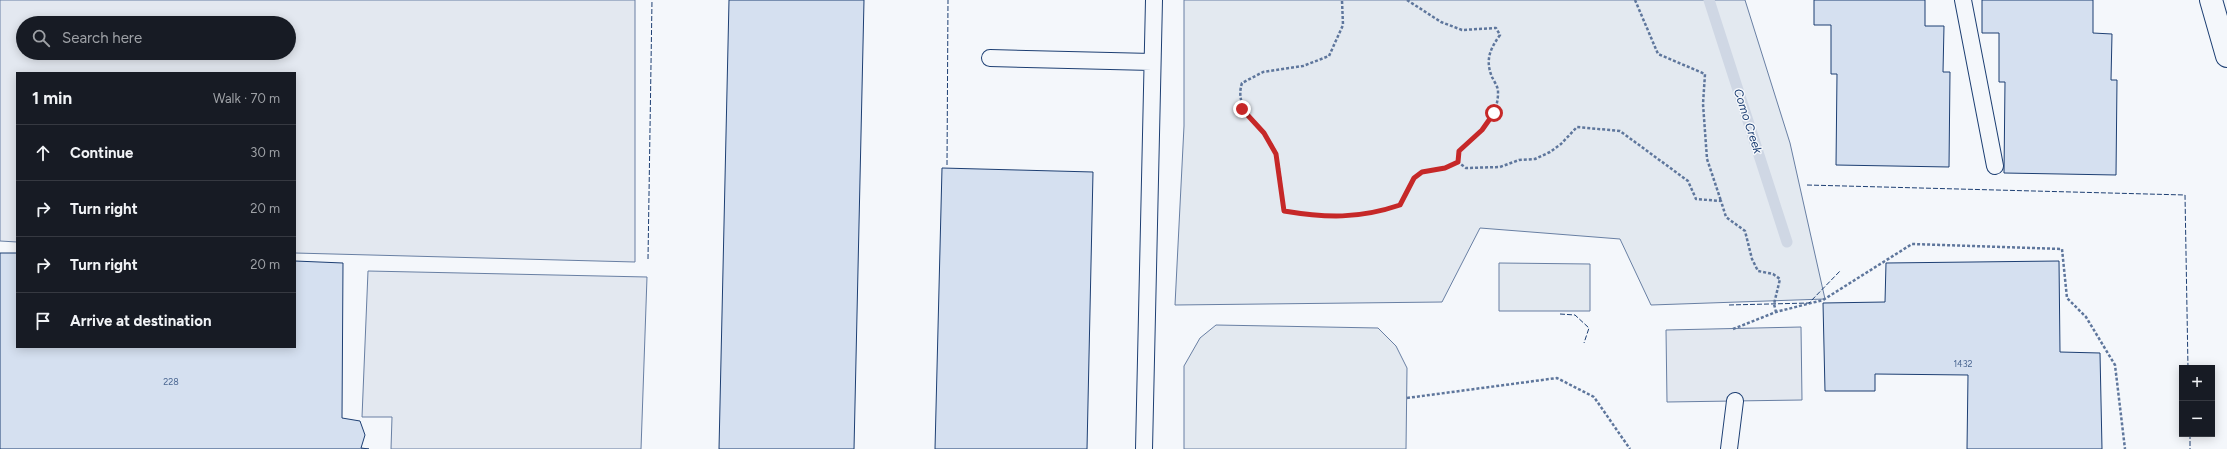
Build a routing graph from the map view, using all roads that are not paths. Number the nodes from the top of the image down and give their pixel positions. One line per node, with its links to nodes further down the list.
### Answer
1 (1154, 0): 6 (lane)
2 (1963, 0): 7 (lane)
3 (2211, 0): 4 (main road)
4 (2227, 56)
5 (990, 58): 6 (lane)
6 (1152, 62): 9 (lane)
7 (1996, 166)
8 (1735, 401): 10 (lane)
9 (1144, 449)
10 (1729, 449)

